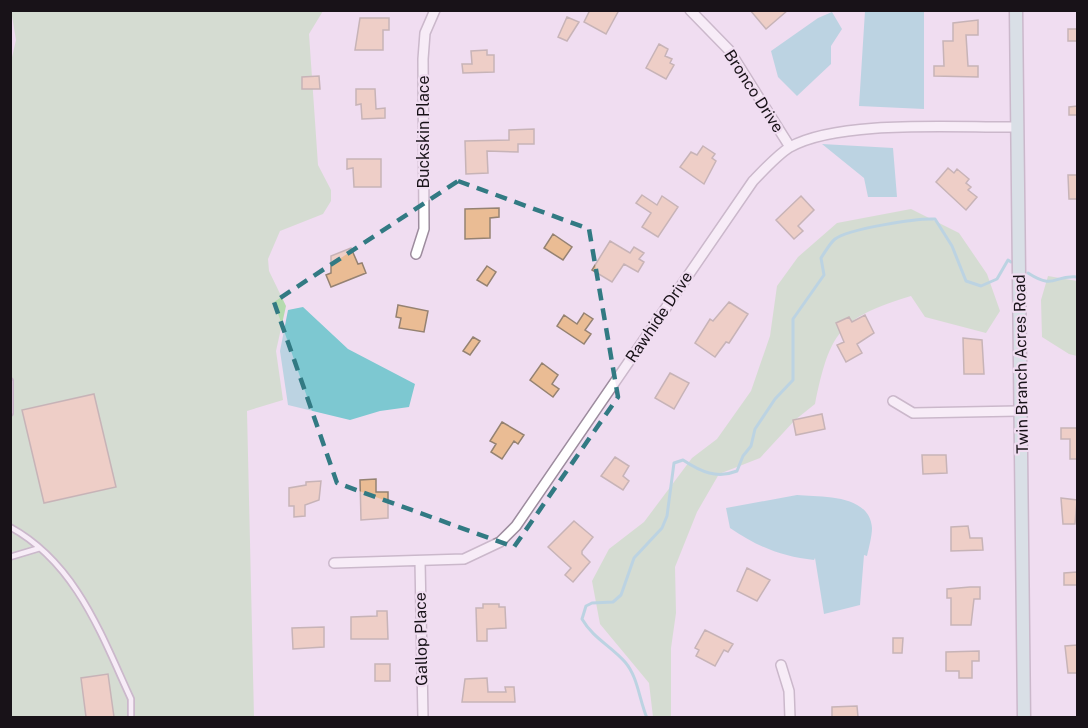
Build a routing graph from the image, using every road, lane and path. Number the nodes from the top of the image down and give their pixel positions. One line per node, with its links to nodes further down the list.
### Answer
1 (435, 10): 6 (street, Buckskin Place)
2 (690, 10): 5 (street, Bronco Drive)
3 (1016, 10): 4 (street, Twin Branch Acres Road)
4 (1018, 127): 5 (street, Rawhide Drive); 9 (street, Twin Branch Acres Road)
5 (790, 147): 14 (street, Rawhide Drive)
6 (416, 254)
7 (10, 381): 10 (lane)
8 (893, 400): 9 (street)
9 (1021, 411): 20 (street, Twin Branch Acres Road)
10 (10, 413)
11 (10, 527): 12 (lane)
12 (40, 548): 13 (lane); 17 (lane)
13 (10, 556)
14 (420, 561): 15 (street, Rawhide Drive); 18 (street, Gallop Place)
15 (334, 563)
16 (781, 665): 19 (street)
17 (131, 717)
18 (423, 717)
19 (790, 717)
20 (1024, 717)

